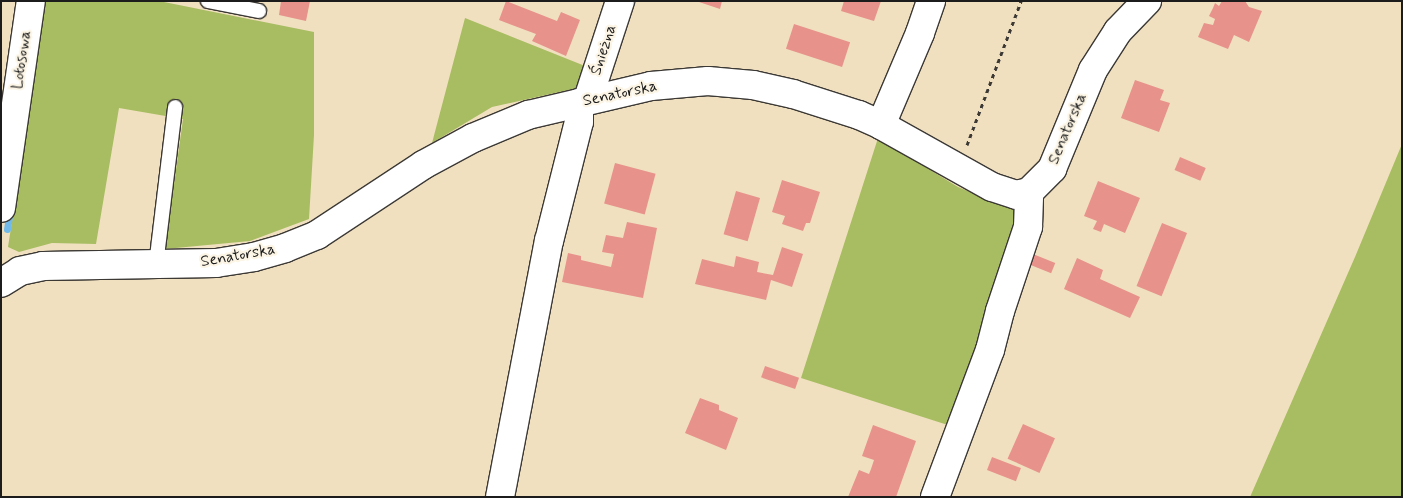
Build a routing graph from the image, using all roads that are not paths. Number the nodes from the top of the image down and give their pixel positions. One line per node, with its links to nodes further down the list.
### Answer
1 (31, 1): 11 (street, Lotosowa)
2 (208, 1): 6 (lane)
3 (620, 1): 7 (street, Śnieżna)
4 (930, 1): 9 (street)
5 (1147, 1): 10 (street, Senatorska)
6 (259, 11)
7 (584, 101): 9 (street, Senatorska); 12 (street, Senatorska); 14 (street, Śnieżna)
8 (175, 107): 12 (lane)
9 (881, 125): 10 (street, Senatorska)
10 (1029, 192): 15 (street)
11 (1, 208)
12 (156, 265): 13 (street, Senatorska)
13 (1, 283)
14 (500, 497)
15 (935, 497)

